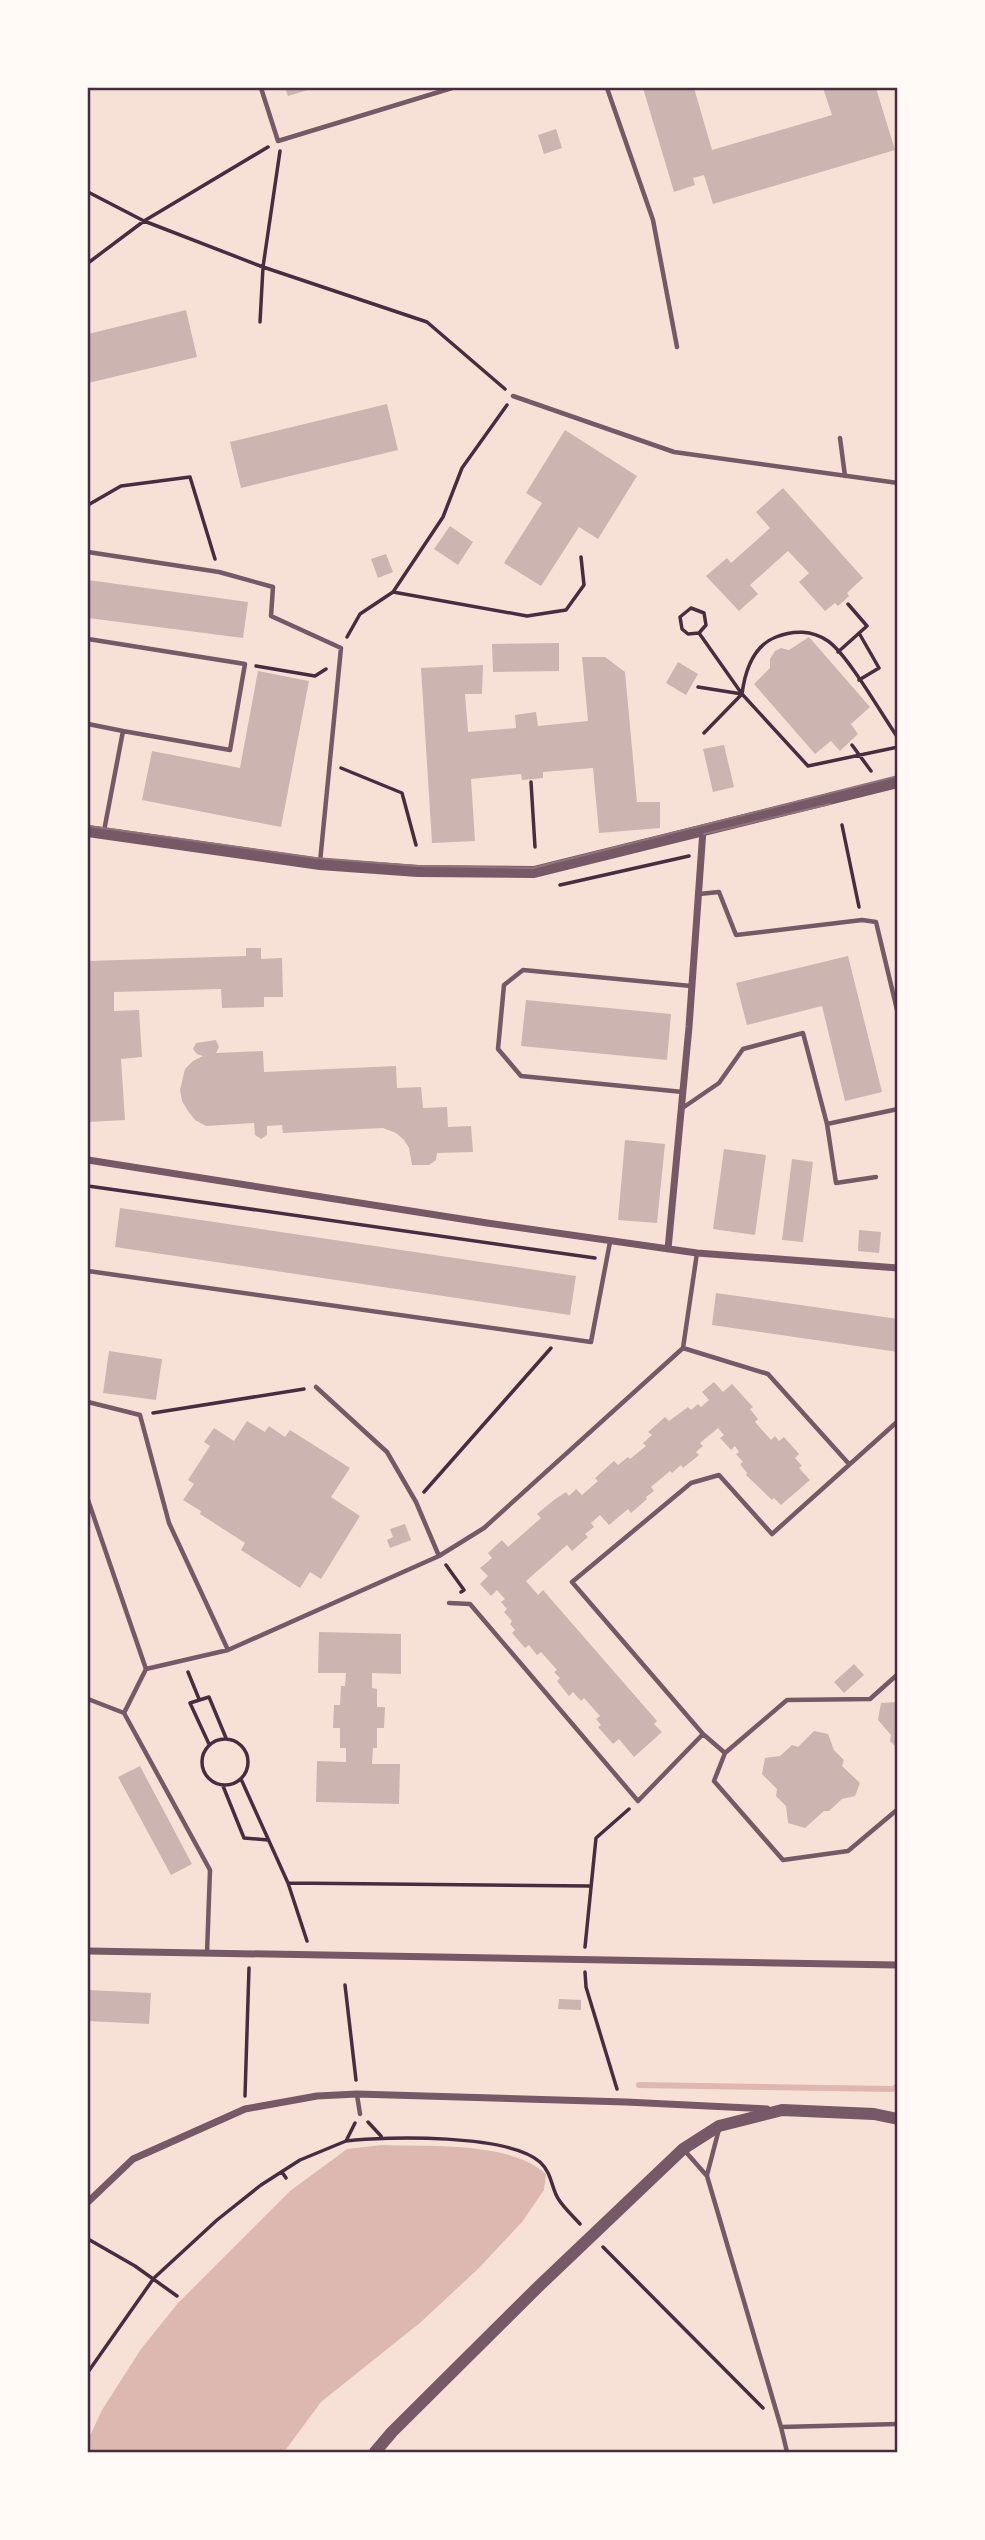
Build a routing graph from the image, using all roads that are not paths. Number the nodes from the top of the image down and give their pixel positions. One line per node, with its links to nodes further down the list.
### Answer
1 (261, 88): 2 (lane)
2 (453, 88)
3 (607, 88): 4 (lane)
4 (677, 347)
5 (513, 397): 7 (lane)
6 (840, 438): 7 (lane)
7 (845, 476): 8 (lane)
8 (898, 483)
9 (88, 552): 17 (lane)
10 (88, 639): 12 (lane)
11 (88, 724): 12 (lane)
12 (123, 731): 16 (lane)
13 (898, 782): 14 (street)
14 (703, 830): 17 (street); 18 (street)
15 (88, 831): 16 (street)
16 (104, 832): 17 (street)
17 (320, 864)
18 (698, 894): 19 (street); 20 (lane)
19 (692, 986): 21 (street); 21 (lane)
20 (898, 1014)
21 (683, 1092): 22 (street)
22 (681, 1109): 24 (lane); 28 (street)
23 (898, 1110): 24 (lane)
24 (827, 1124): 26 (lane)
25 (88, 1160): 27 (street)
26 (876, 1177)
27 (610, 1242): 28 (street); 31 (lane)
28 (668, 1249): 29 (street)
29 (697, 1253): 30 (street); 32 (lane)
30 (898, 1268)
31 (88, 1271)
32 (683, 1348): 36 (lane); 38 (lane)
33 (316, 1387): 38 (lane)
34 (88, 1402): 40 (lane)
35 (898, 1421): 36 (lane)
36 (849, 1464): 45 (lane)
37 (88, 1500): 41 (lane)
38 (439, 1556): 40 (lane)
39 (449, 1603): 45 (lane)
40 (228, 1650): 41 (lane)
41 (146, 1669): 44 (lane)
42 (898, 1674): 46 (lane)
43 (88, 1699): 44 (lane)
44 (124, 1713): 49 (lane)
45 (703, 1734): 46 (lane)
46 (725, 1752): 47 (lane)
47 (898, 1809)
48 (88, 1951): 49 (street)
49 (207, 1954): 50 (street)
50 (898, 1965)
51 (357, 2094): 52 (street); 53 (lane); 58 (street)
52 (782, 2110): 54 (street); 55 (street)
53 (360, 2114)
54 (898, 2119)
55 (719, 2126): 56 (street); 57 (lane)
56 (683, 2148): 57 (lane); 61 (street)
57 (707, 2176): 60 (lane)
58 (88, 2202)
59 (898, 2424): 60 (lane)
60 (781, 2427): 62 (lane)
61 (375, 2452)
62 (787, 2452)

